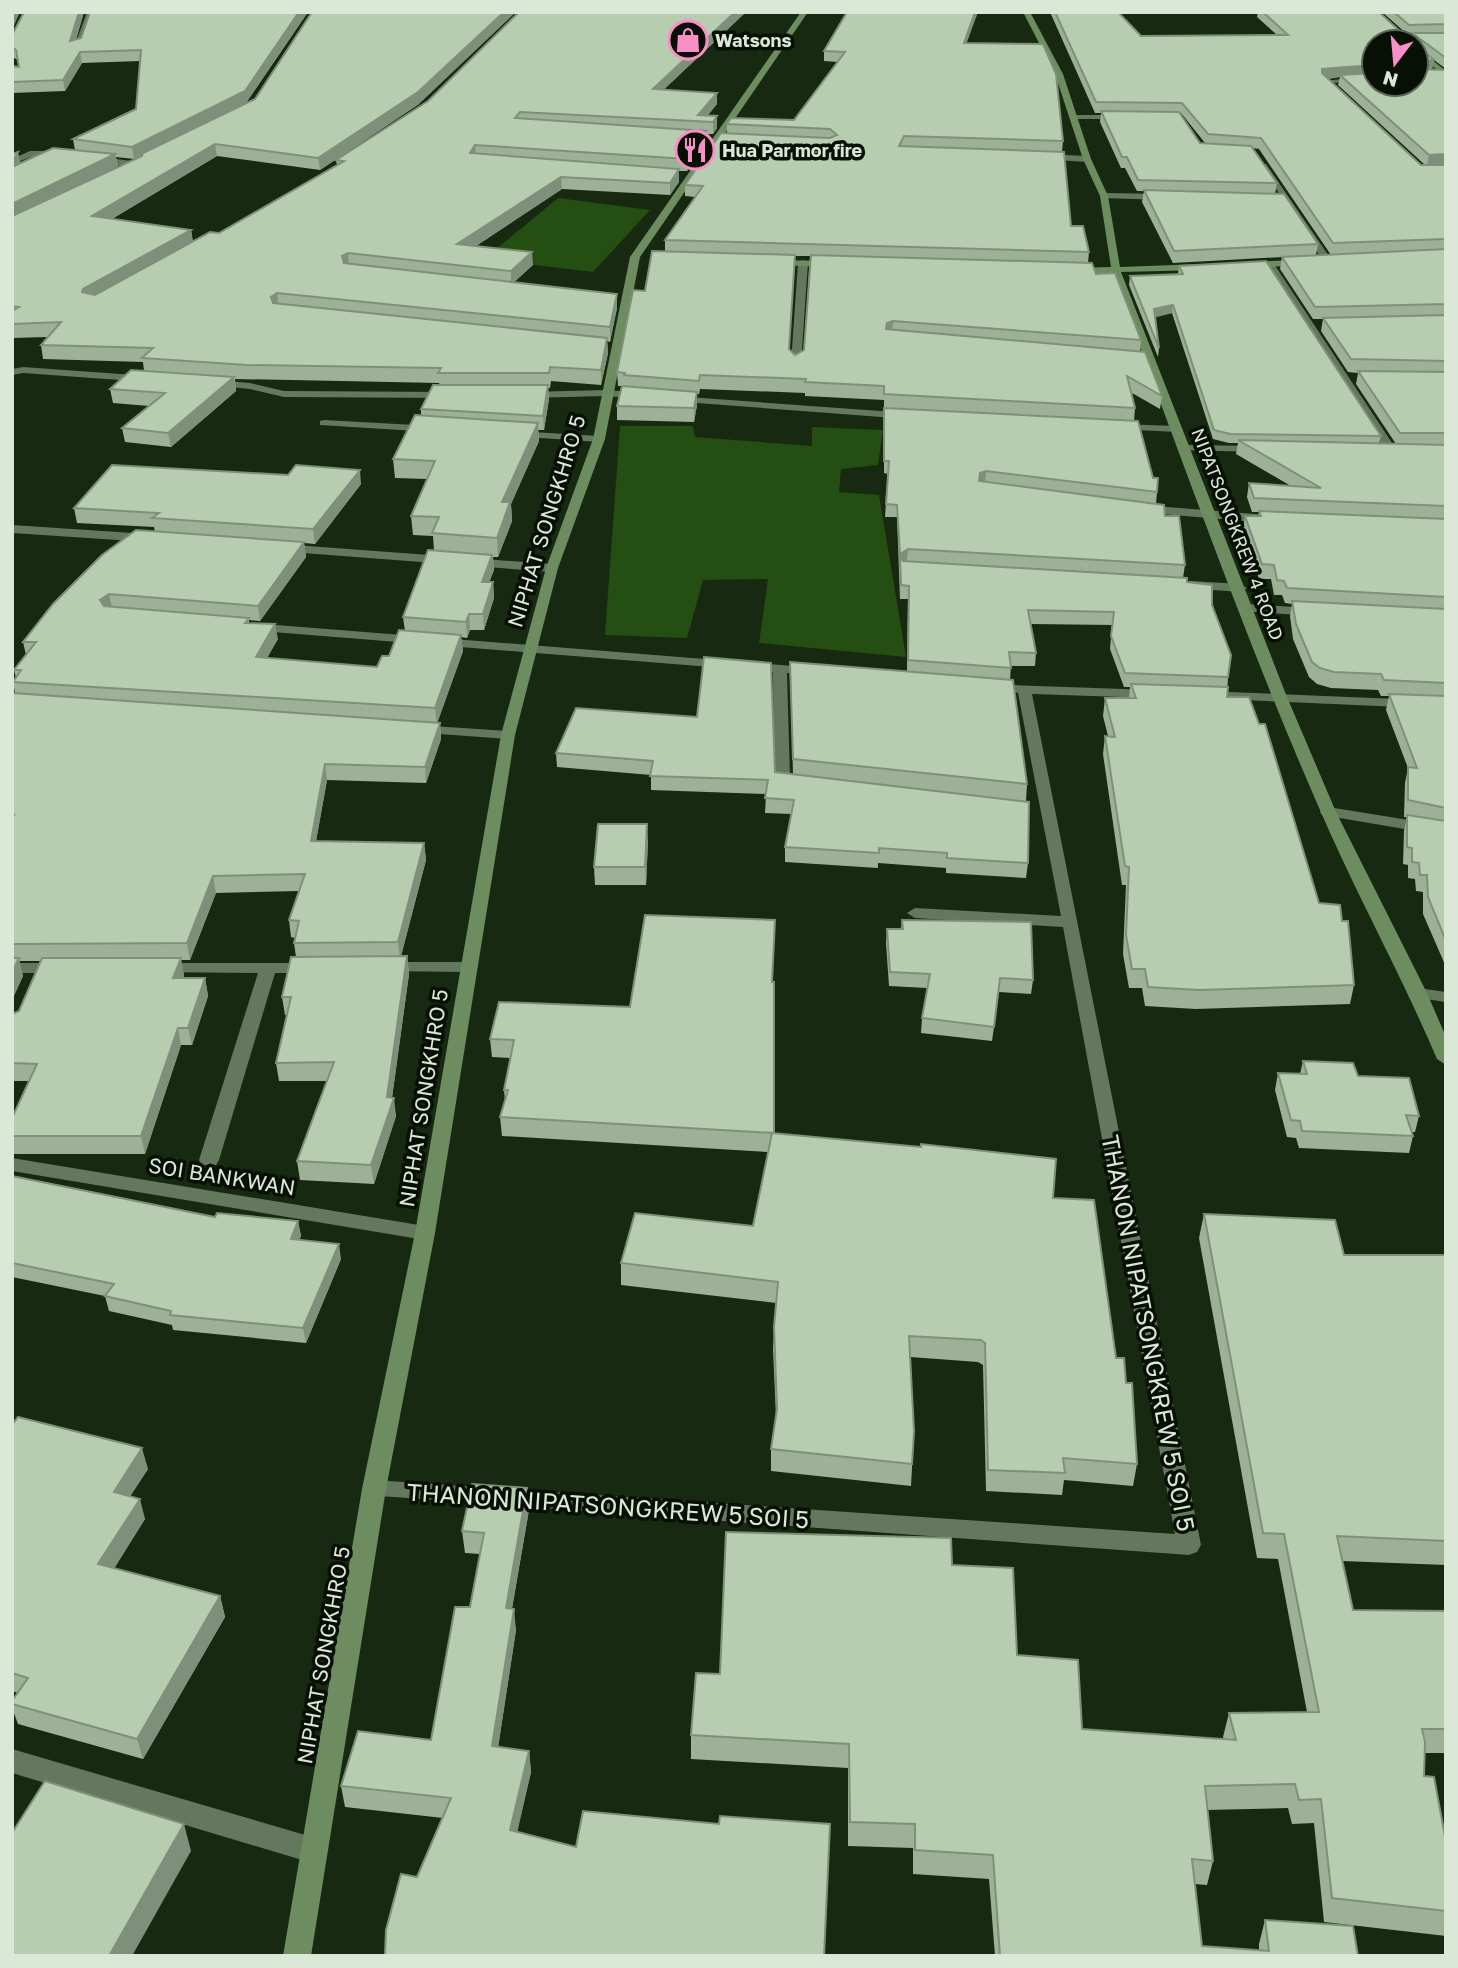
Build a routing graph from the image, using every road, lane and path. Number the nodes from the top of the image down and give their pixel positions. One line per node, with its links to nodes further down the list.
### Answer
1 (91, 12): 4 (street)
2 (805, 12): 13 (street)
3 (1026, 12): 10 (street, NIPATSONGKREW 4 ROAD)
4 (76, 48)
5 (1430, 61): 7 (street)
6 (1430, 74): 7 (street)
7 (1445, 74)
8 (1360, 79): 9 (street)
9 (1346, 99)
10 (1075, 117): 11 (street); 19 (street, NIPATSONGKREW 4 ROAD)
11 (1128, 117)
12 (705, 139): 13 (street)
13 (718, 140): 14 (street); 25 (street)
14 (730, 140)
15 (1254, 152): 29 (street)
16 (76, 156): 21 (street)
17 (1035, 157): 19 (street)
18 (89, 158): 22 (street)
19 (1087, 159): 26 (street, NIPATSONGKREW 4 ROAD)
20 (148, 160): 22 (street)
21 (12, 162)
22 (139, 165): 23 (street)
23 (126, 171)
24 (678, 176): 25 (street)
25 (692, 177): 48 (street, NIPHAT SONGKHRO 5)
26 (1104, 196): 27 (street); 39 (street, NIPATSONGKREW 4 ROAD)
27 (1182, 198)
28 (1273, 200): 29 (street)
29 (1286, 200): 32 (street)
30 (765, 261): 33 (street)
31 (1341, 261): 32 (street)
32 (1328, 262): 35 (street)
33 (803, 263): 34 (street); 42 (street)
34 (845, 264)
35 (1269, 264): 36 (street); 40 (street)
36 (1227, 266)
37 (1214, 267): 39 (street)
38 (1064, 271): 39 (street)
39 (1116, 271): 54 (street, NIPATSONGKREW 4 ROAD)
40 (1309, 325): 41 (street); 44 (street)
41 (1323, 325)
42 (796, 363)
43 (12, 372): 46 (street)
44 (1345, 378): 45 (street); 61 (street)
45 (1358, 378)
46 (157, 379)
47 (197, 382): 50 (street)
48 (606, 393): 49 (street); 51 (street); 57 (street, NIPHAT SONGKHRO 5)
49 (521, 395)
50 (465, 396)
51 (915, 416)
52 (324, 423): 55 (street)
53 (1108, 426): 54 (street)
54 (1177, 429): 58 (street, NIPATSONGKREW 4 ROAD)
55 (448, 430)
56 (503, 433): 57 (street)
57 (599, 439): 69 (street, NIPHAT SONGKHRO 5)
58 (1184, 448): 59 (street); 64 (street, NIPATSONGKREW 4 ROAD)
59 (1268, 449)
60 (1379, 451): 61 (street)
61 (1392, 452): 62 (street)
62 (1406, 452)
63 (1130, 507): 64 (street)
64 (1210, 516): 65 (street); 71 (street, NIPATSONGKREW 4 ROAD)
65 (1279, 520)
66 (12, 529): 67 (street)
67 (157, 538)
68 (266, 547): 69 (street)
69 (552, 568): 75 (street, NIPHAT SONGKHRO 5)
70 (1175, 584): 71 (street)
71 (1240, 588): 72 (street, NIPATSONGKREW 4 ROAD)
72 (1246, 608): 73 (street); 80 (street, NIPATSONGKREW 4 ROAD)
73 (1326, 612)
74 (233, 625): 75 (street)
75 (530, 650): 76 (street); 83 (street, NIPHAT SONGKHRO 5)
76 (780, 668): 77 (street); 84 (street)
77 (834, 673)
78 (996, 688): 79 (street)
79 (1024, 690): 80 (street); 88 (street, THANON NIPATSONGKREW 5 SOI 5)
80 (1280, 697): 81 (street); 85 (street, NIPATSONGKREW 4 ROAD)
81 (1446, 705)
82 (397, 727): 83 (street)
83 (508, 734): 89 (street, NIPHAT SONGKHRO 5)
84 (809, 785)
85 (1328, 812): 86 (street); 98 (street, NIPATSONGKREW 4 ROAD)
86 (1446, 831)
87 (915, 914): 88 (street)
88 (1071, 922): 104 (street, THANON NIPATSONGKREW 5 SOI 5)
89 (467, 967): 96 (street); 103 (street, NIPHAT SONGKHRO 5)
90 (12, 968): 91 (street)
91 (38, 968): 92 (street); 97 (street)
92 (79, 968)
93 (146, 968): 94 (street)
94 (268, 968): 95 (street); 101 (street)
95 (321, 968)
96 (374, 968)
97 (28, 992)
98 (1418, 993): 99 (street); 100 (street, NIPATSONGKREW 4 ROAD)
99 (1446, 997)
100 (1446, 1059)
101 (209, 1160)
102 (12, 1164): 103 (street, SOI BANKWAN)
103 (425, 1233): 104 (street, NIPHAT SONGKHRO 5)
104 (374, 1489): 106 (street, NIPHAT SONGKHRO 5)
105 (12, 1761): 106 (street)
106 (312, 1850): 107 (street, NIPHAT SONGKHRO 5)
107 (297, 1956)

